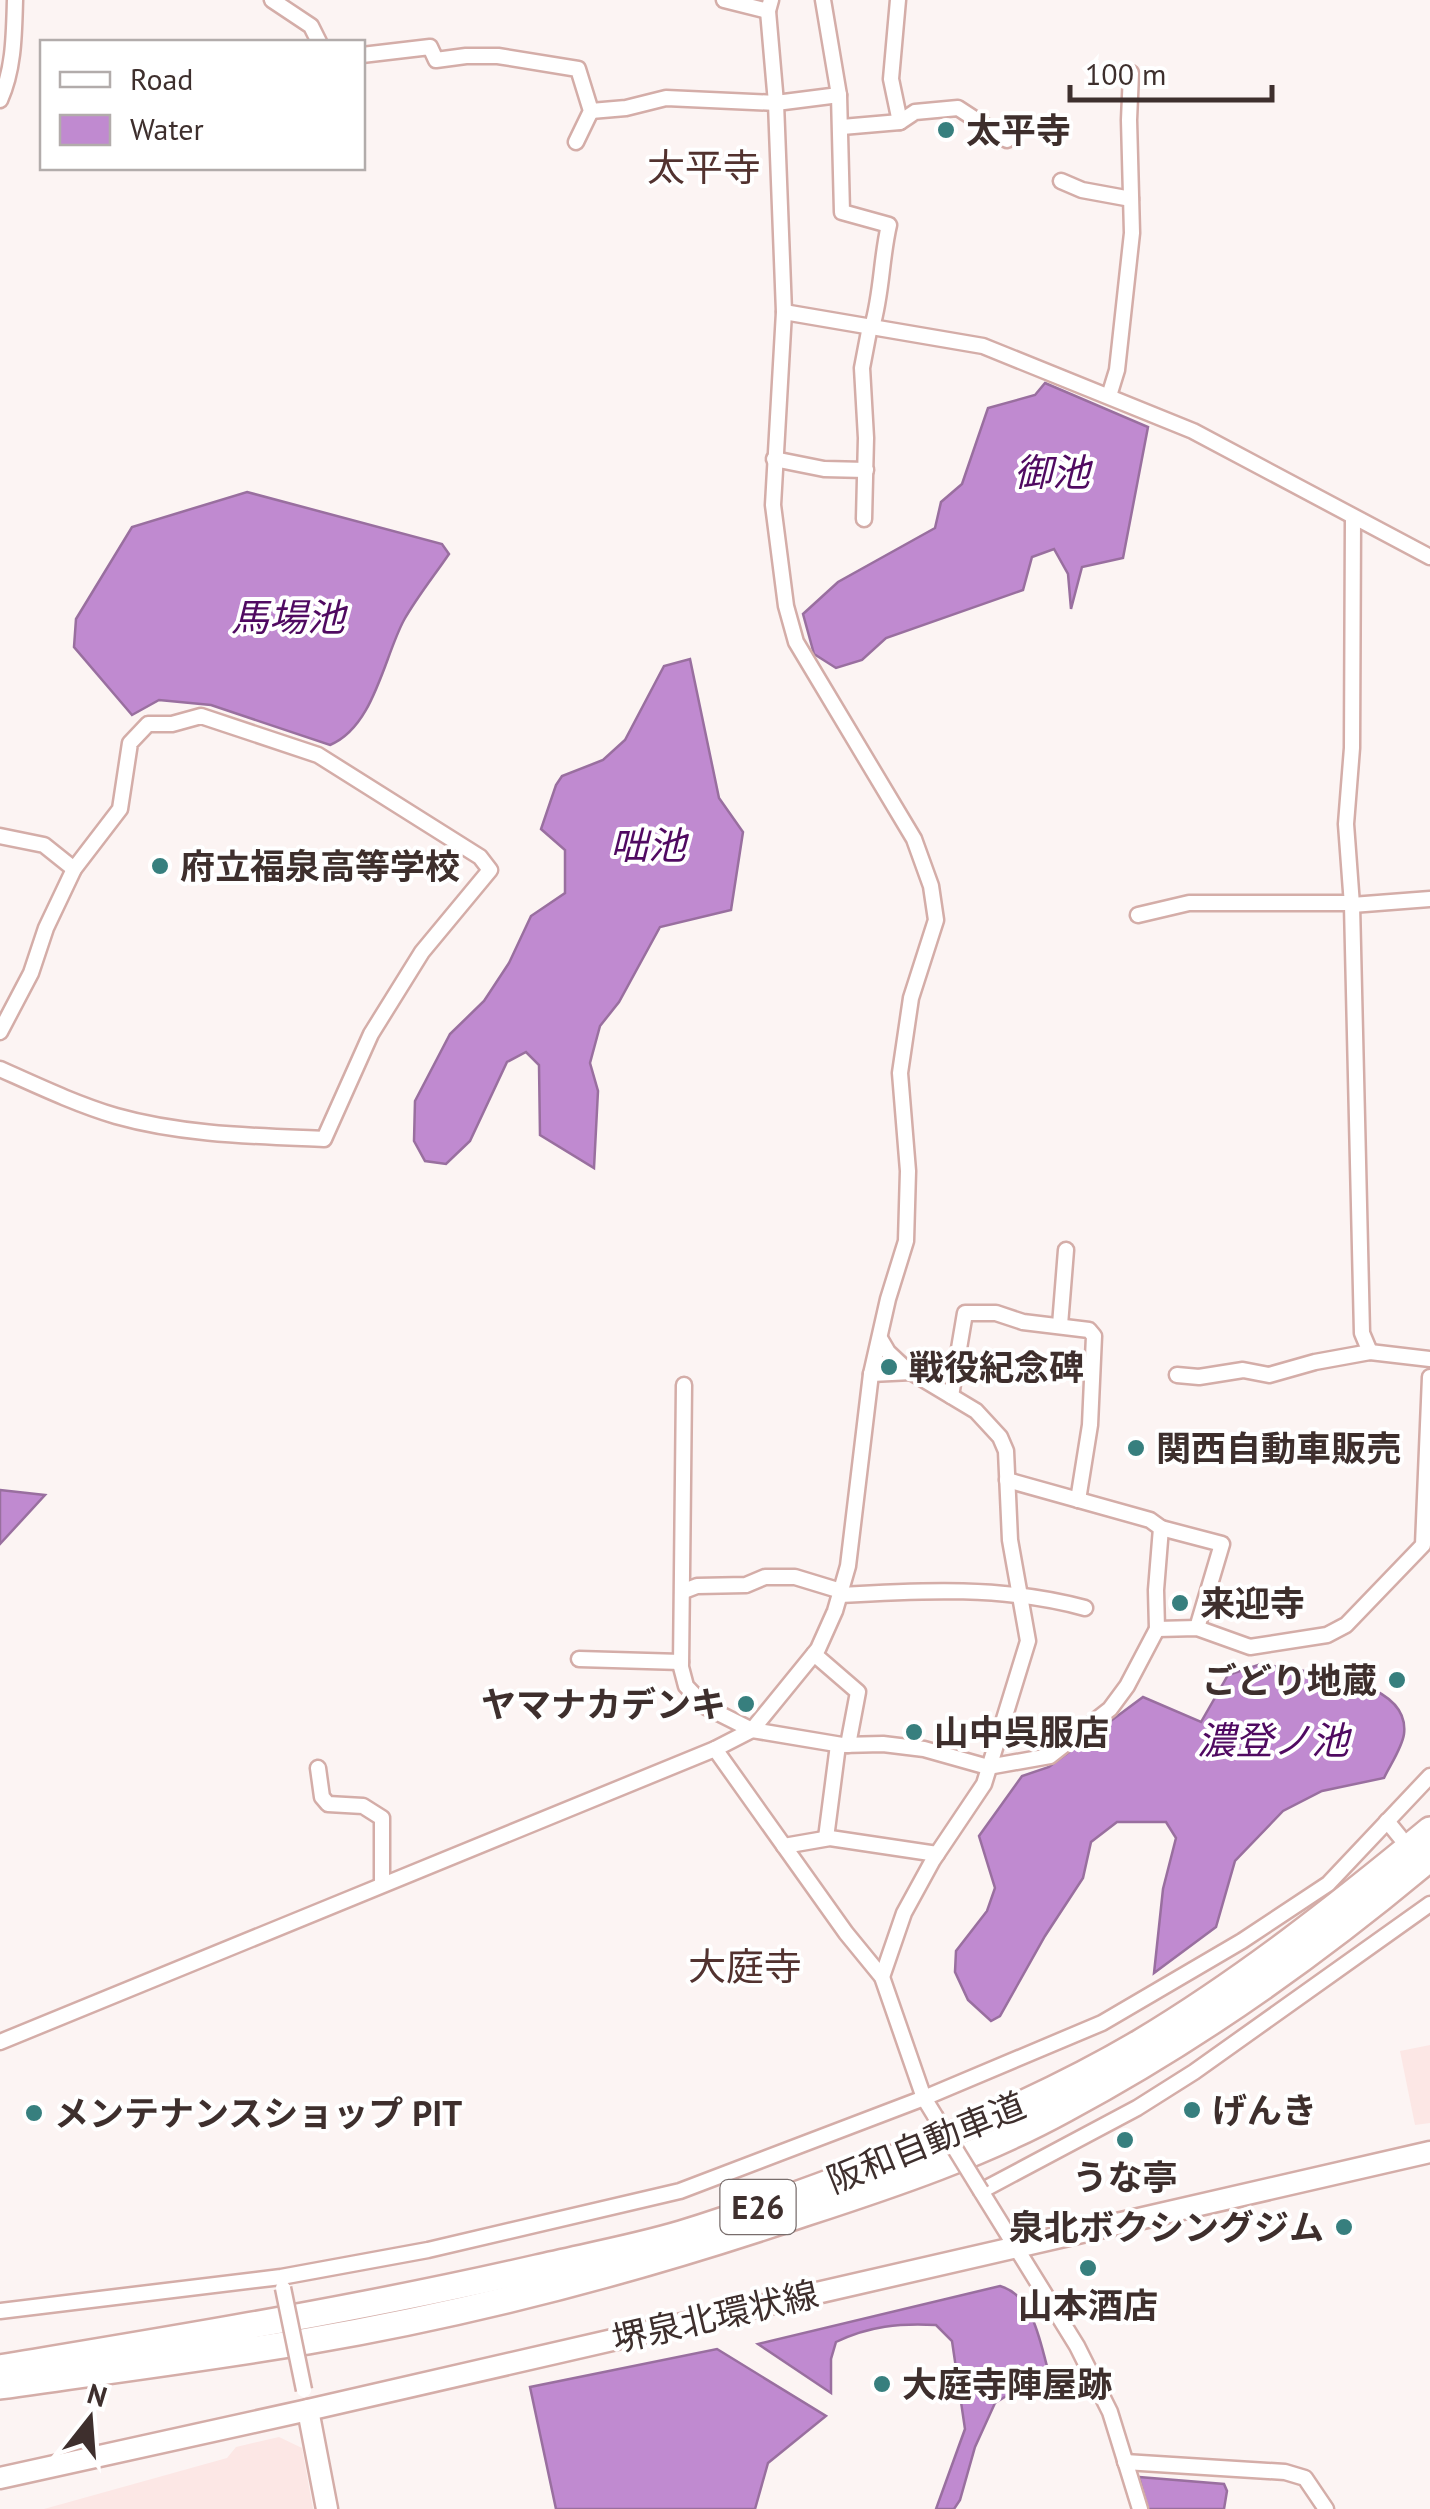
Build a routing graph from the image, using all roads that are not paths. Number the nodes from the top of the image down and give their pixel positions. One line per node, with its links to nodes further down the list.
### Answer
1 (15, 0): 11 (street)
2 (272, 0): 7 (street)
3 (724, 0): 6 (street)
4 (824, 0): 10 (street)
5 (898, 0): 14 (street)
6 (770, 6): 12 (street)
7 (319, 40)
8 (365, 54): 13 (street)
9 (1132, 74): 19 (street)
10 (840, 95): 12 (street); 15 (street)
11 (0, 100)
12 (776, 103): 13 (street); 20 (street)
13 (590, 110): 17 (street)
14 (900, 122): 15 (street); 16 (street)
15 (842, 128): 21 (street)
16 (1007, 140)
17 (576, 142)
18 (1061, 181): 19 (street)
19 (1131, 199): 22 (street)
20 (784, 312): 21 (street); 23 (street)
21 (871, 326): 22 (street); 24 (street)
22 (1110, 396): 25 (street)
23 (774, 459): 24 (street); 37 (street)
24 (866, 470): 26 (street)
25 (1353, 517): 27 (street); 31 (street)
26 (864, 520)
27 (1430, 557)
28 (0, 836): 29 (street)
29 (74, 869): 33 (street); 34 (street)
30 (1430, 898): 31 (street)
31 (1352, 904): 32 (street); 38 (street)
32 (1138, 915)
33 (0, 1032)
34 (0, 1069)
35 (1066, 1250): 36 (street)
36 (1060, 1325): 45 (street); 47 (street)
37 (881, 1340): 40 (street); 41 (street)
38 (1370, 1352): 39 (street); 42 (street)
39 (1430, 1358)
40 (912, 1372): 41 (street); 45 (street)
41 (871, 1374): 50 (street)
42 (1176, 1375)
43 (1430, 1377): 53 (street)
44 (684, 1384): 49 (street)
45 (950, 1396): 46 (street)
46 (1007, 1480): 47 (street); 51 (street)
47 (1078, 1500): 48 (street)
48 (1161, 1528): 53 (street); 54 (street)
49 (684, 1591): 50 (street); 57 (street)
50 (840, 1593): 51 (street); 55 (street)
51 (1020, 1596): 52 (street); 61 (street)
52 (1085, 1608)
53 (1197, 1628): 54 (street)
54 (1157, 1629): 61 (street)
55 (814, 1654): 58 (street); 59 (street)
56 (579, 1659): 57 (street)
57 (681, 1662): 58 (street)
58 (752, 1730): 59 (street); 60 (street)
59 (843, 1745): 61 (street); 67 (street)
60 (715, 1749): 68 (street); 71 (street)
61 (988, 1767): 69 (street)
62 (318, 1768): 71 (street)
63 (1430, 1776): 64 (street)
64 (1387, 1821): 66 (street); 75 (street)
65 (1430, 1830): 81 (highway, 阪和自動車道 / E26)
66 (1400, 1837)
67 (826, 1838): 68 (street); 69 (street)
68 (784, 1846): 73 (street)
69 (938, 1854): 73 (street)
70 (1430, 1858): 82 (highway, 阪和自動車道 / E26)
71 (382, 1884): 74 (street)
72 (1430, 1904): 77 (street)
73 (882, 1977): 75 (street)
74 (0, 2042)
75 (924, 2098): 77 (street, bridge); 79 (street)
76 (1430, 2152): 78 (main road, 堺泉北環状線)
77 (981, 2190): 78 (street)
78 (1014, 2247): 83 (main road, 堺泉北環状線); 84 (street)
79 (282, 2283): 80 (street); 83 (street, bridge)
80 (0, 2310)
81 (0, 2368)
82 (0, 2386)
83 (306, 2400): 85 (main road, 堺泉北環状線); 86 (main road)
84 (1125, 2462): 87 (street); 88 (street)
85 (0, 2478)
86 (327, 2509)
87 (1140, 2509)
88 (1326, 2509)

